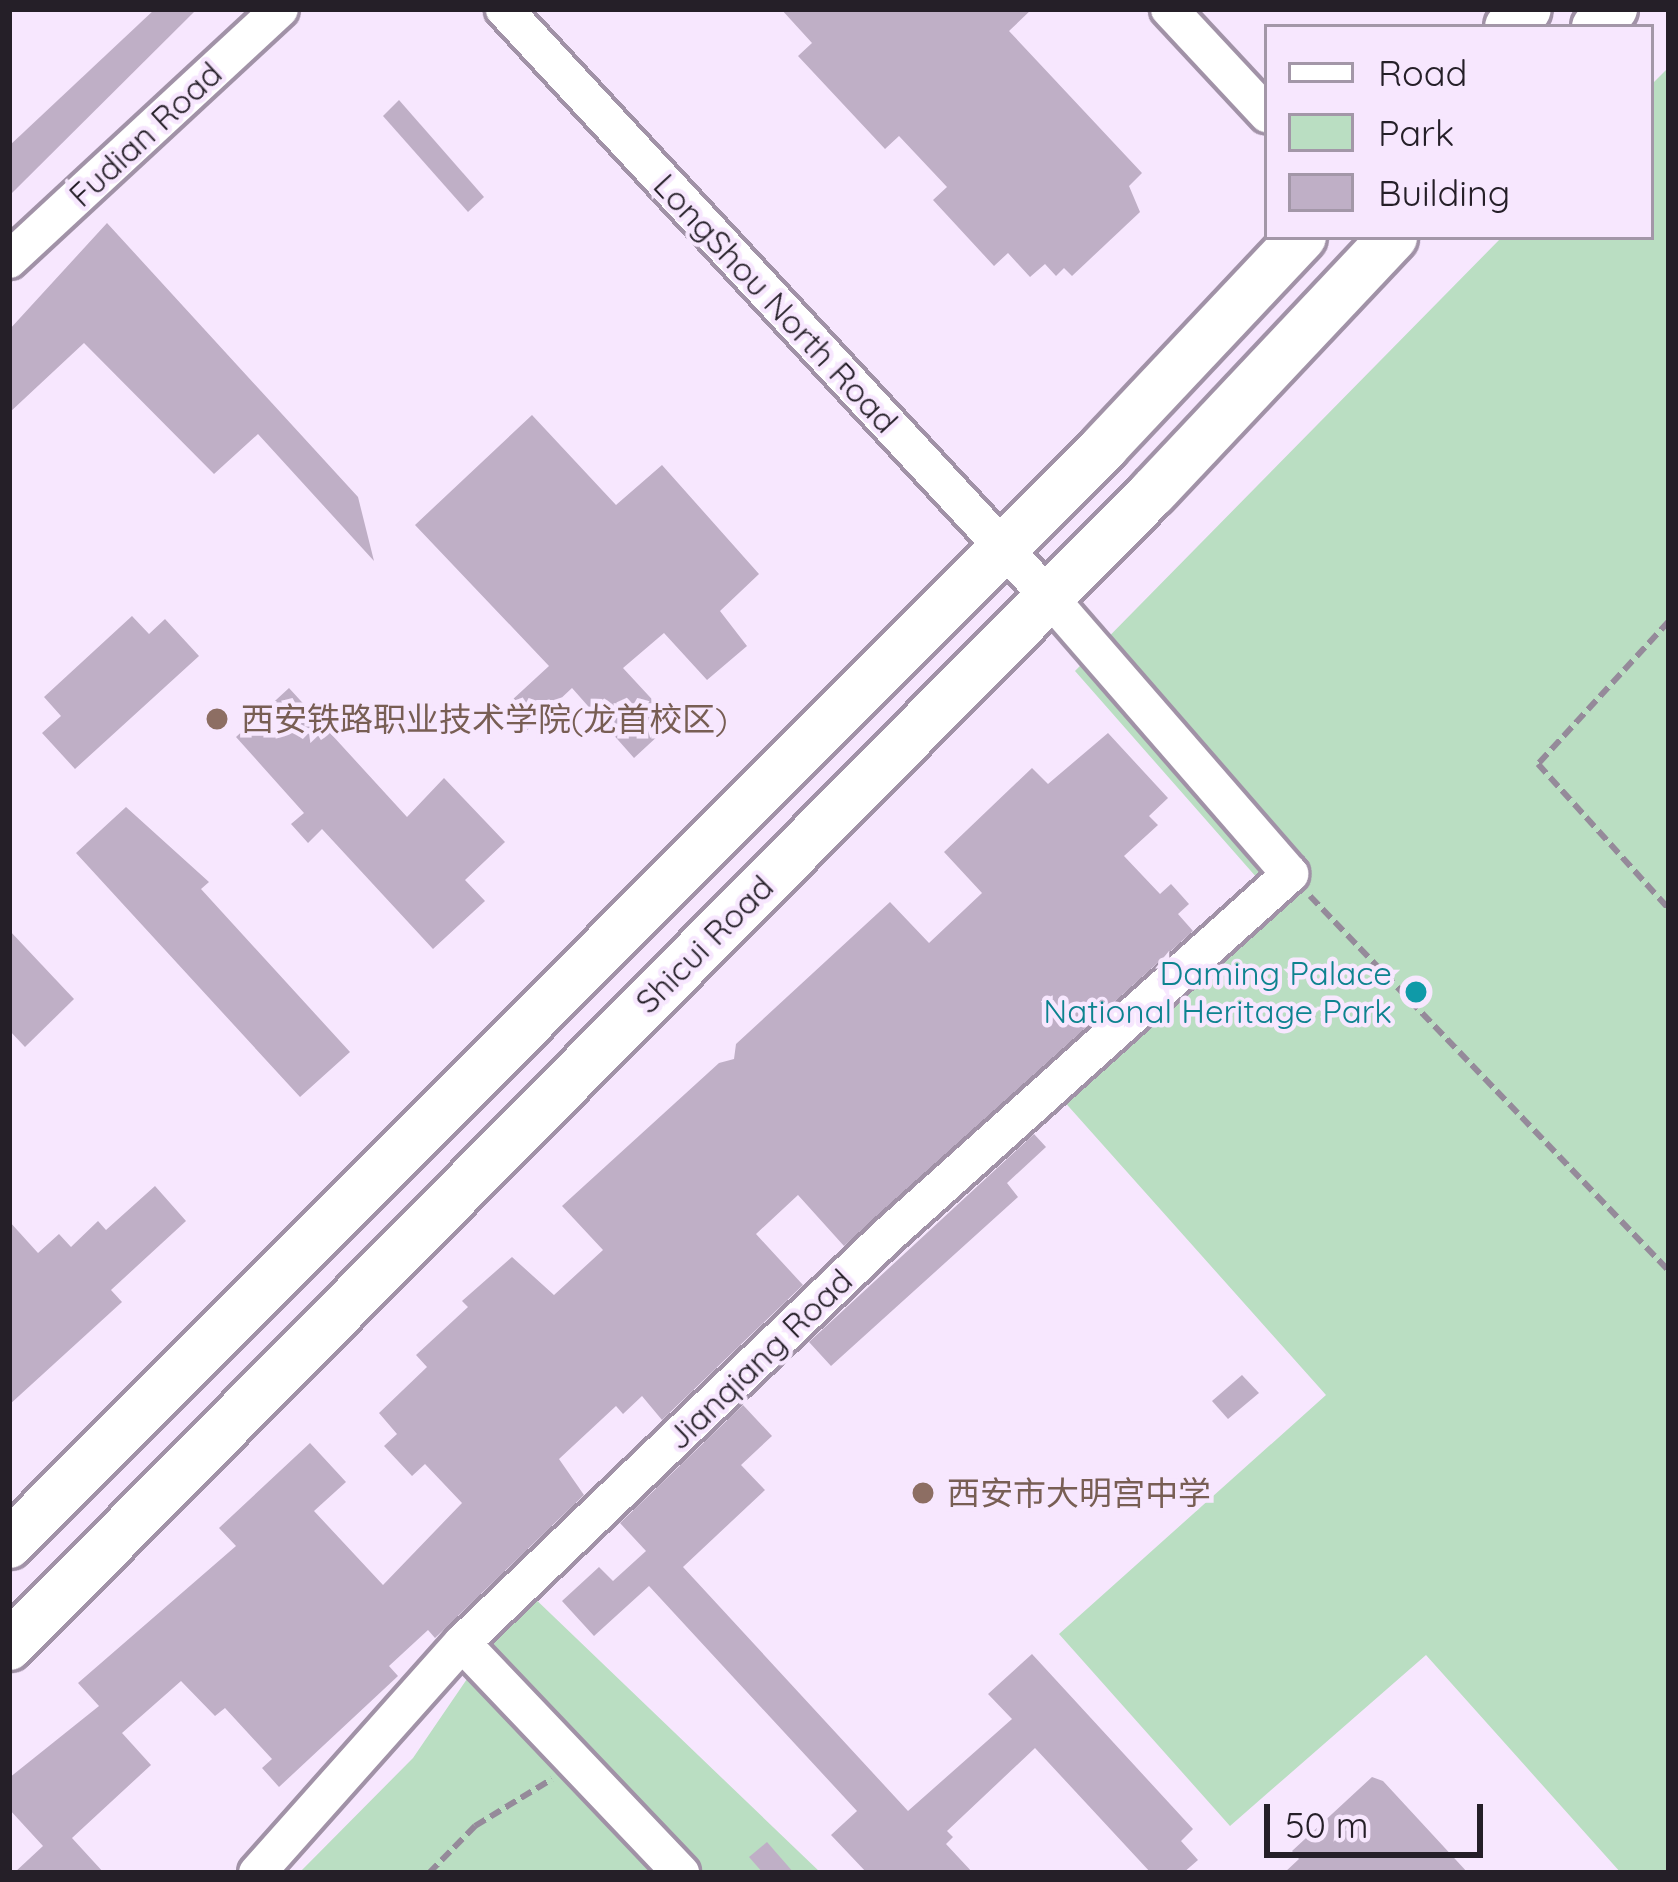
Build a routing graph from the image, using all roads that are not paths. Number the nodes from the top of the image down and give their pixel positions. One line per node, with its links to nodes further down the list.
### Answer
1 (280, 9): 7 (street, Fudian Road)
2 (504, 9): 8 (street, LongShou North Road)
3 (1169, 9): 4 (street)
4 (1264, 111)
5 (1299, 240): 8 (main road)
6 (1390, 240): 9 (main road, Shicui Road)
7 (9, 260)
8 (1001, 545): 9 (street, LongShou North Road); 11 (main road)
9 (1049, 597): 10 (street, LongShou North Road); 13 (main road, Shicui Road)
10 (1290, 874): 12 (street, Jianqiang Road)
11 (9, 1544)
12 (462, 1643): 14 (street, Jianqiang Road); 15 (street)
13 (9, 1646)
14 (257, 1873)
15 (681, 1873)

